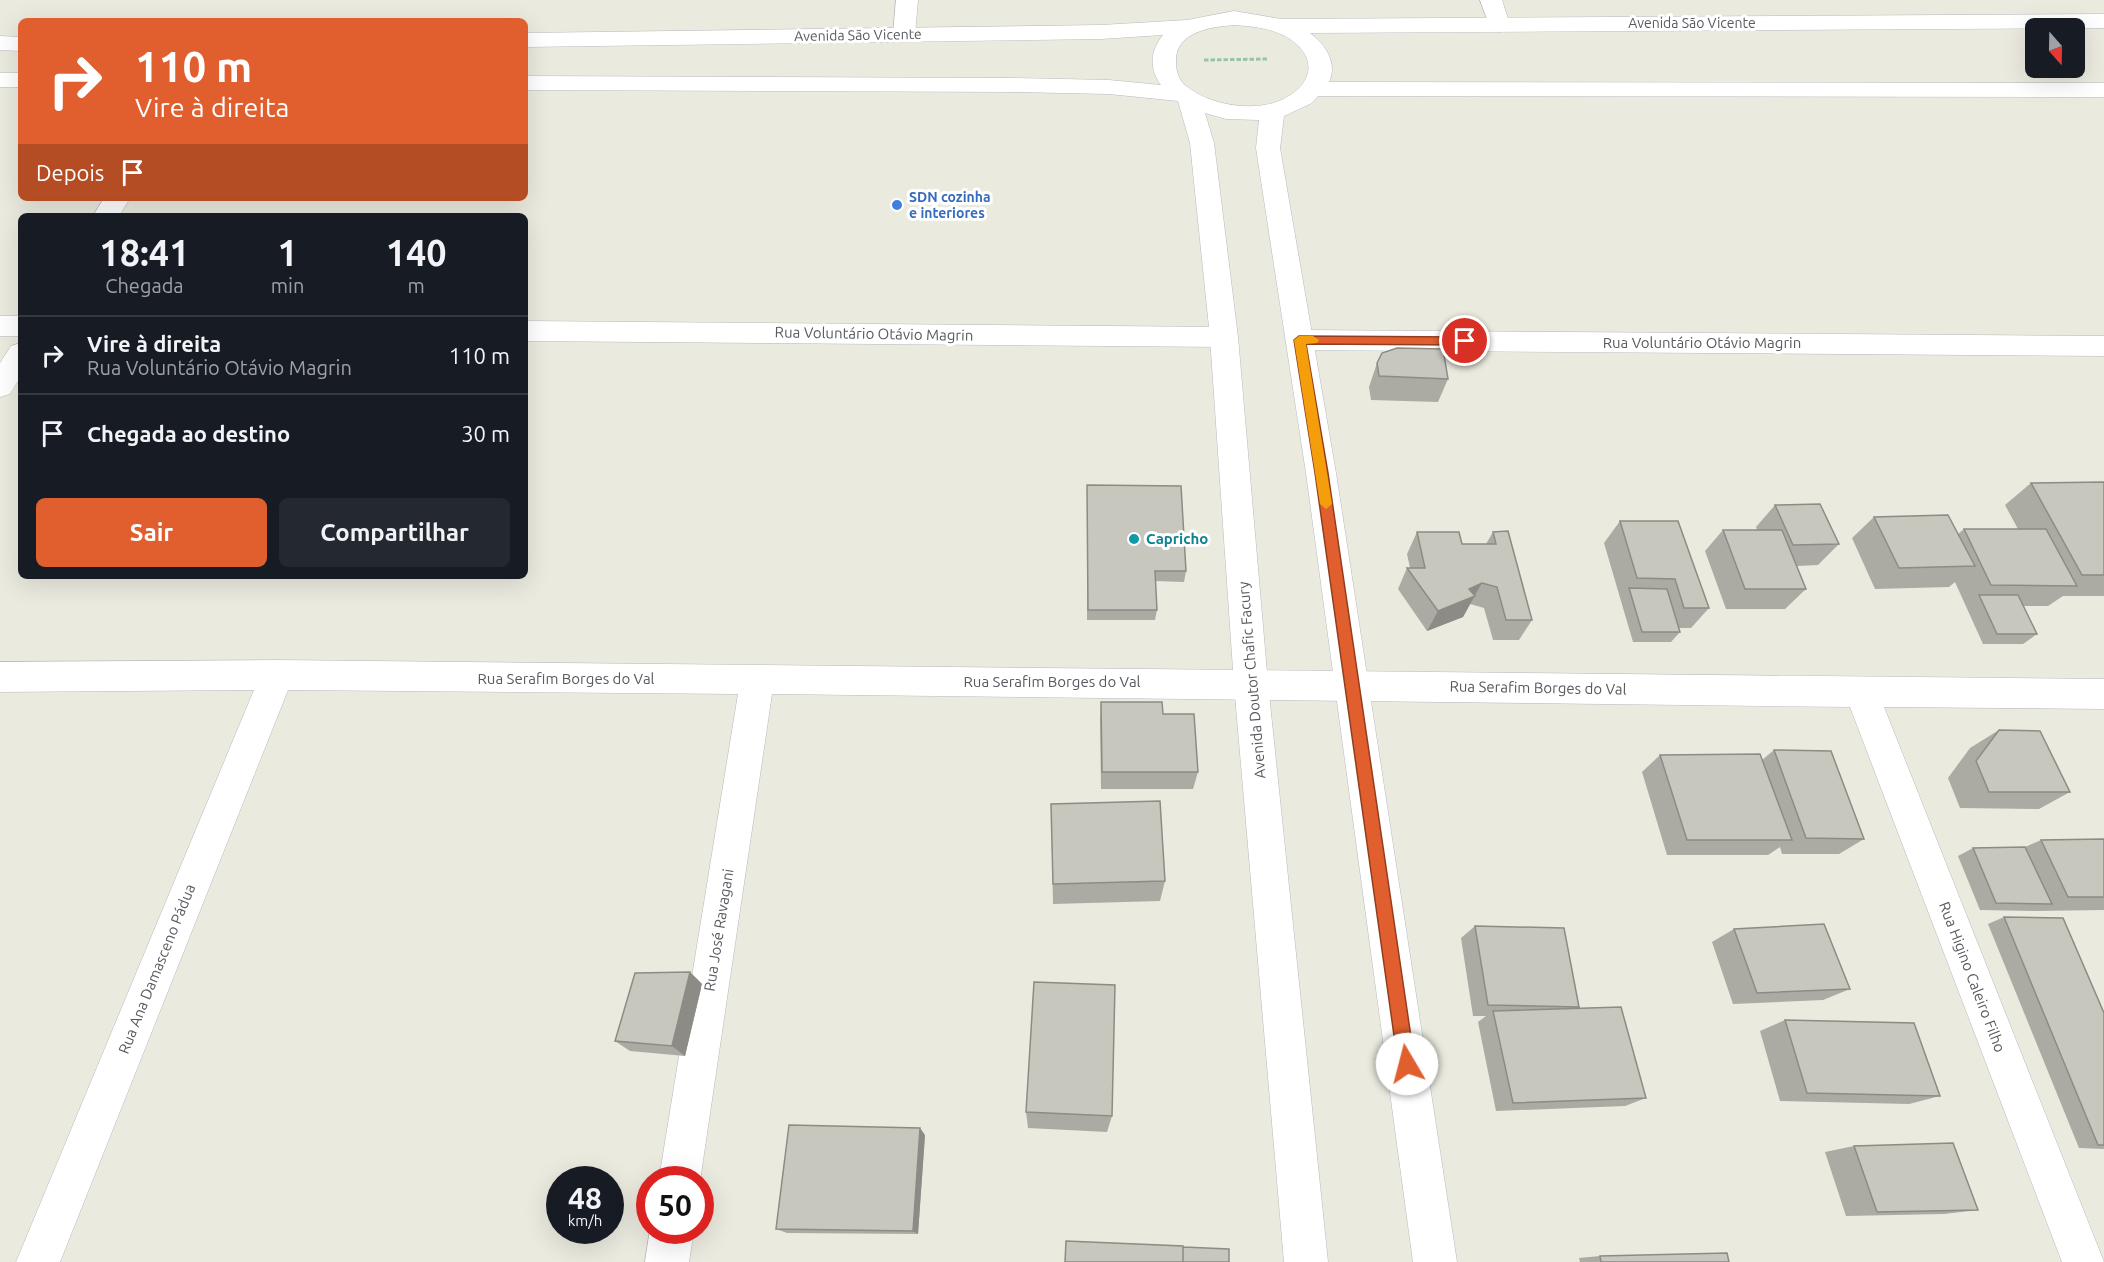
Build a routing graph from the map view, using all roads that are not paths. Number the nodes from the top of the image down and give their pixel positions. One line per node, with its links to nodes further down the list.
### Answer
1 (907, 0): 7 (main road)
2 (1491, 0): 4 (main road)
3 (2104, 21): 4 (main road, Avenida São Vicente)
4 (1499, 25): 5 (main road, Avenida São Vicente)
5 (1281, 26): 6 (main road); 14 (main road)
6 (1190, 27): 7 (main road, Avenida São Vicente); 16 (main road)
7 (904, 34): 8 (main road, Avenida São Vicente)
8 (528, 40)
9 (0, 44): 10 (main road)
10 (18, 44)
11 (0, 80): 12 (main road)
12 (18, 80)
13 (528, 83): 16 (main road)
14 (1315, 88): 15 (main road); 17 (main road)
15 (2104, 90)
16 (1185, 96): 17 (main road); 21 (main road, Avenida Doutor Chafic Facury)
17 (1272, 111): 22 (main road)
18 (0, 326): 19 (main road)
19 (18, 326)
20 (528, 330): 21 (main road, Rua Voluntário Otávio Magrin)
21 (1224, 337): 29 (main road, Avenida Doutor Chafic Facury)
22 (1299, 340): 23 (main road, Rua Voluntário Otávio Magrin); 30 (main road)
23 (2104, 346)
24 (18, 358): 25 (main road)
25 (0, 386)
26 (277, 675): 27 (main road, Rua Serafim Borges do Val); 28 (main road, Rua Serafim Borges do Val); 35 (main road, Rua Ana Damasceno Pádua)
27 (0, 677)
28 (758, 680): 29 (main road, Rua Serafim Borges do Val); 33 (main road, Rua José Ravagani)
29 (1251, 684): 30 (main road, Rua Serafim Borges do Val); 37 (main road, Avenida Doutor Chafic Facury)
30 (1352, 685): 31 (main road, Rua Serafim Borges do Val); 38 (main road)
31 (1861, 691): 32 (main road, Rua Serafim Borges do Val); 39 (main road, Rua Higino Caleiro Filho)
32 (2104, 694)
33 (682, 1166)
34 (670, 1244): 36 (main road)
35 (38, 1262)
36 (667, 1262)
37 (1306, 1262)
38 (1435, 1262)
39 (2084, 1262)

